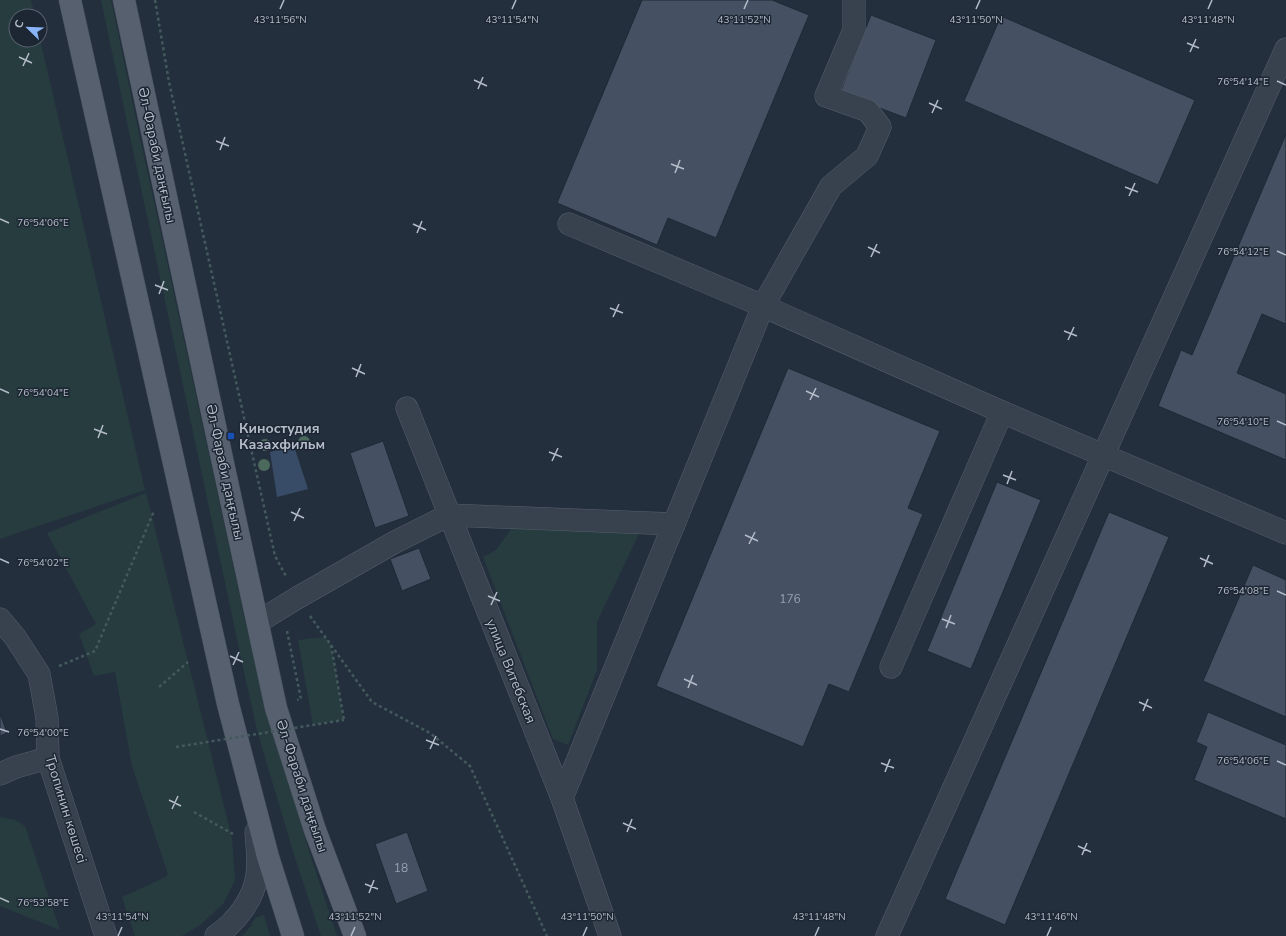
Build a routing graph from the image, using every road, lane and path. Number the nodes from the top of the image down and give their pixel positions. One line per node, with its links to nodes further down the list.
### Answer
1 (70, 0): 27 (main road)
2 (124, 0): 17 (main road, Әл-Фараби даңғылы)
3 (155, 0): 15 (path)
4 (854, 0): 7 (street)
5 (1286, 49): 10 (street)
6 (569, 224): 7 (street)
7 (763, 306): 9 (street); 13 (street)
8 (407, 408): 12 (street, улица Витебская)
9 (1002, 412): 10 (street); 20 (street)
10 (1104, 455): 14 (street); 36 (street)
11 (154, 511): 21 (path)
12 (449, 515): 13 (street); 15 (street); 26 (street, улица Витебская)
13 (674, 524): 26 (street)
14 (1286, 533)
15 (296, 598): 17 (street); 18 (path)
16 (0, 619): 21 (street, Тропинин көшесі)
17 (258, 622): 33 (main road, Әл-Фараби даңғылы)
18 (331, 644): 23 (path, bridge); 34 (path)
19 (188, 662): 22 (path)
20 (891, 667)
21 (39, 674): 24 (street, Тропинин көшесі)
22 (159, 687)
23 (176, 747)
24 (48, 758): 25 (street); 30 (street, Тропинин көшесі)
25 (0, 774)
26 (562, 798): 35 (street, улица Витебская)
27 (253, 802): 31 (street); 32 (main road)
28 (194, 812): 29 (path)
29 (234, 834)
30 (106, 936)
31 (216, 936)
32 (293, 936)
33 (355, 936)
34 (547, 936)
35 (610, 936)
36 (887, 936)

